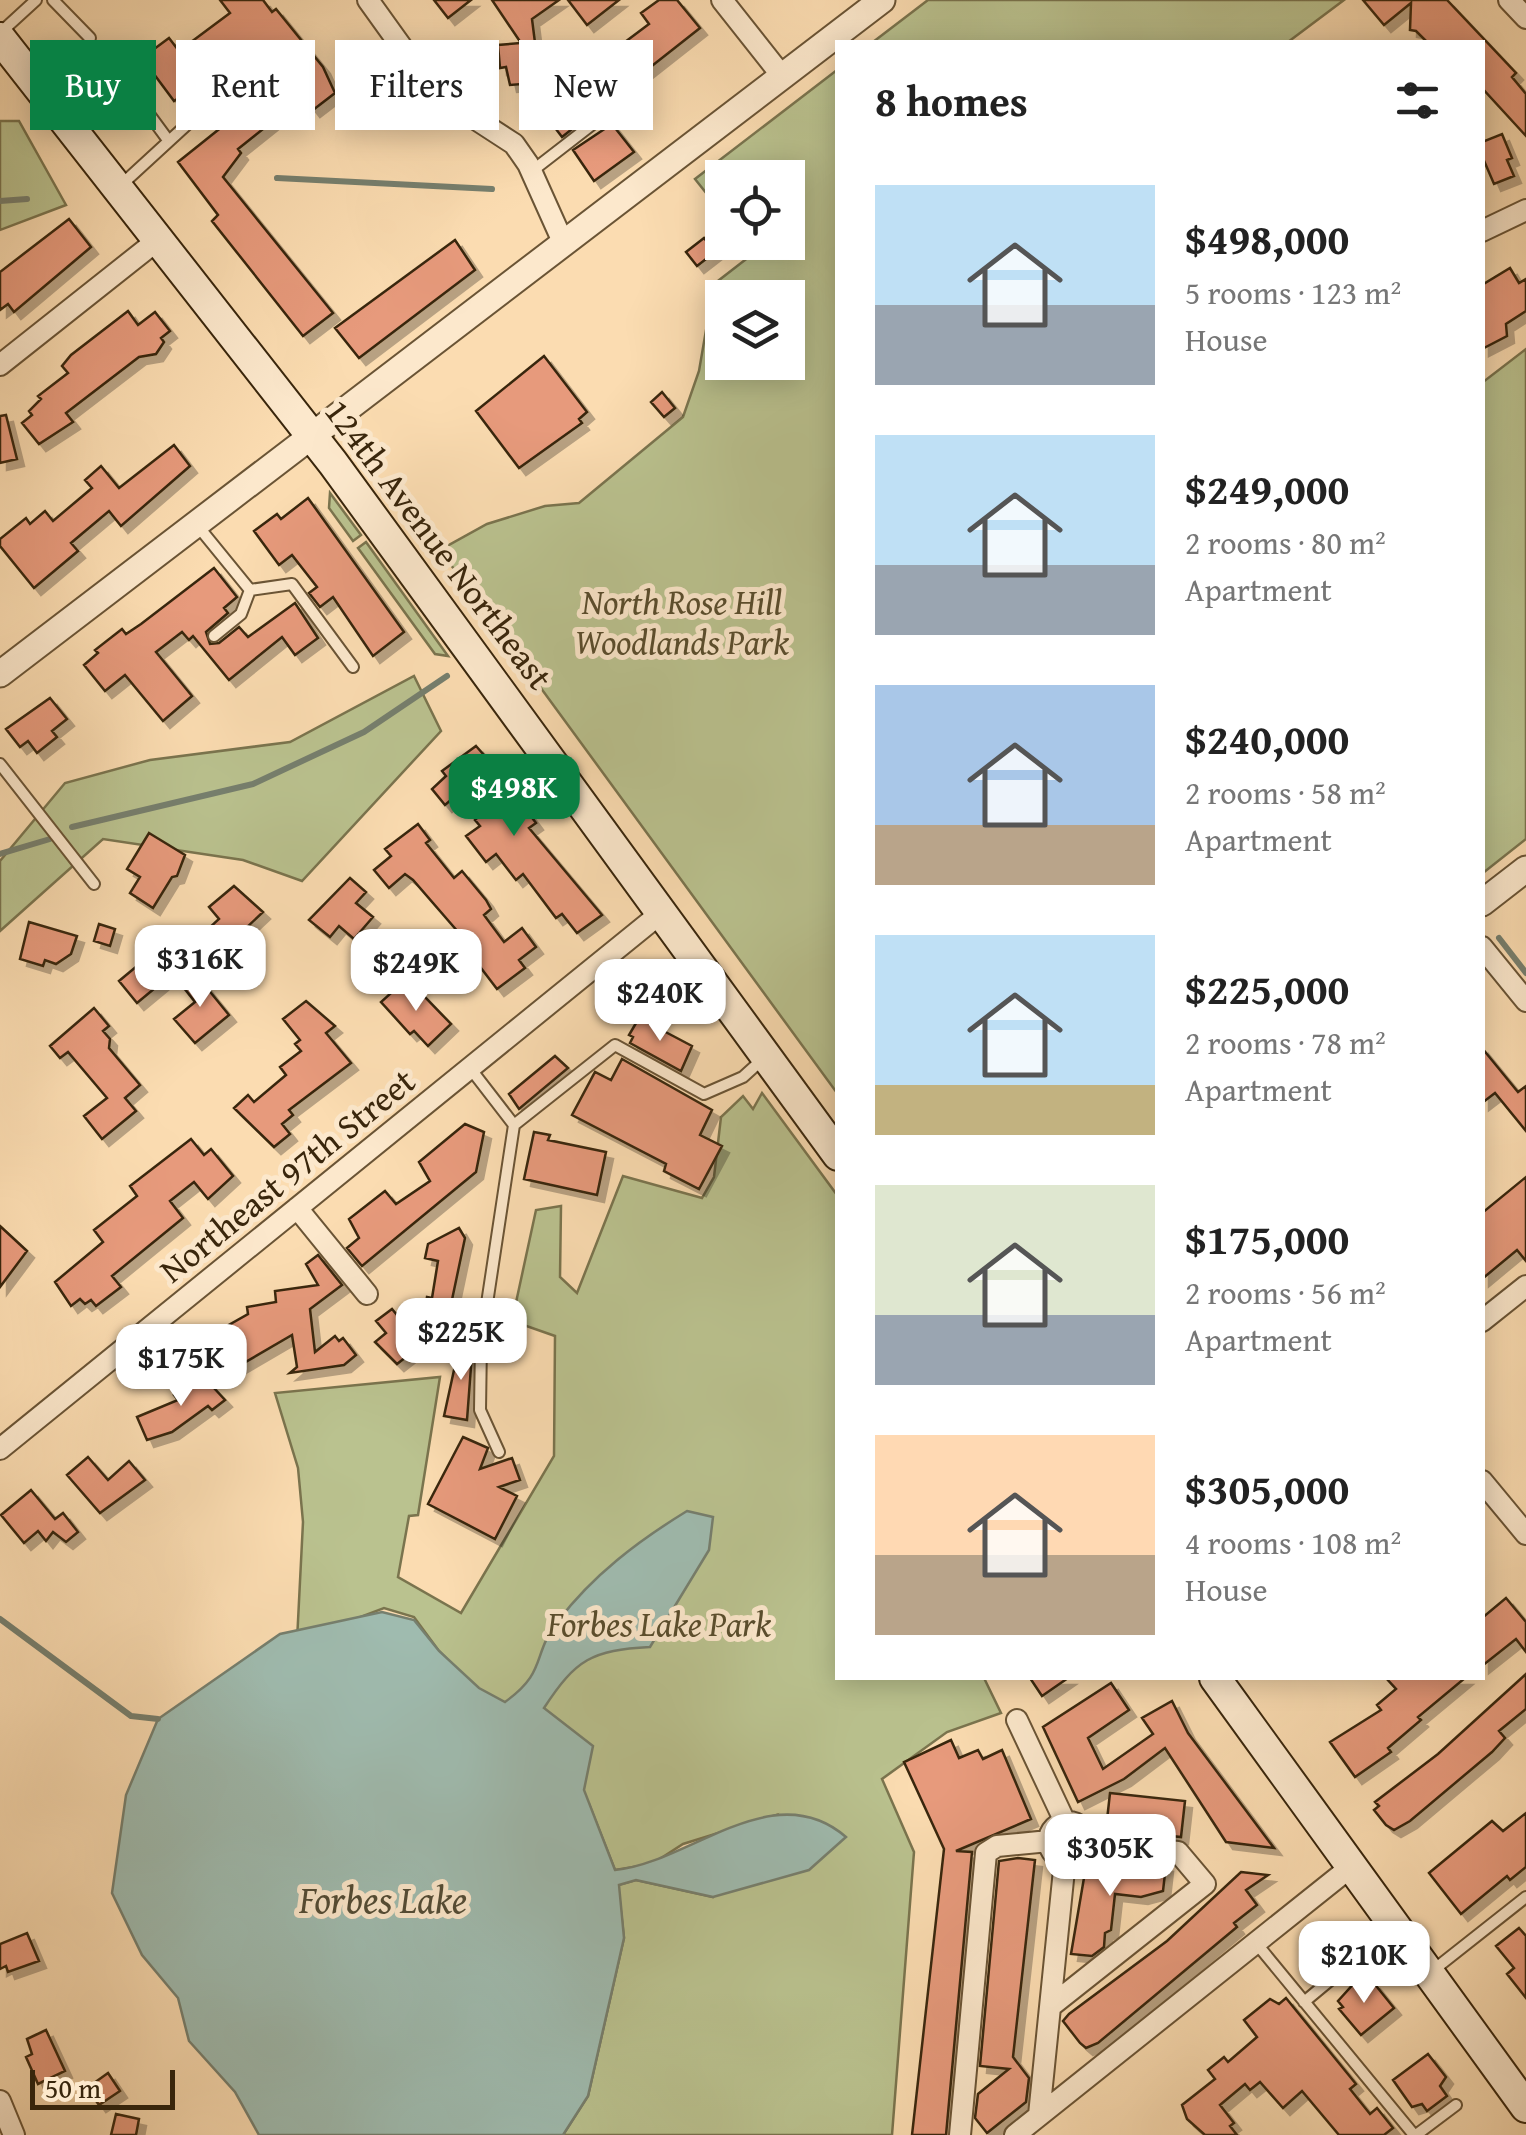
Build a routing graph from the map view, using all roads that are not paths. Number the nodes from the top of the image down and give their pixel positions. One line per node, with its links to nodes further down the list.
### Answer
1 (36, 0): 8 (lane)
2 (53, 0): 9 (lane)
3 (369, 0): 15 (street)
4 (722, 0): 10 (street)
5 (882, 0): 10 (street)
6 (1509, 0): 7 (street)
7 (1526, 18)
8 (0, 35): 16 (main road, 124th Avenue Northeast)
9 (90, 38)
10 (782, 76): 20 (street)
11 (156, 124): 14 (lane)
12 (180, 130): 14 (lane)
13 (585, 130): 15 (lane)
14 (168, 140): 16 (lane)
15 (532, 171): 20 (street)
16 (118, 188): 19 (main road, 124th Avenue Northeast)
17 (1526, 210): 18 (street)
18 (1485, 230)
19 (158, 239): 21 (street); 22 (main road, 124th Avenue Northeast)
20 (563, 242): 22 (street)
21 (0, 365)
22 (312, 436): 23 (street); 32 (main road, 124th Avenue Northeast)
23 (197, 524): 24 (lane); 27 (street)
24 (250, 590): 25 (lane); 26 (lane)
25 (214, 636)
26 (354, 666)
27 (0, 674)
28 (0, 764): 30 (lane)
29 (1526, 869): 31 (street)
30 (94, 884)
31 (1485, 901)
32 (661, 913): 35 (main road, 124th Avenue Northeast); 36 (street, Northeast 97th Street)
33 (1485, 951): 34 (street)
34 (1526, 1001)
35 (768, 1055): 37 (lane); 38 (main road, 124th Avenue Northeast)
36 (470, 1068): 37 (lane); 39 (street, Northeast 97th Street)
37 (514, 1125): 44 (lane)
38 (835, 1151)
39 (297, 1208): 41 (street); 43 (street, Northeast 97th Street)
40 (1526, 1286): 42 (street)
41 (367, 1294)
42 (1485, 1319)
43 (0, 1449)
44 (499, 1452)
45 (1485, 1485): 46 (street)
46 (1526, 1534)
47 (1215, 1680): 53 (main road)
48 (1017, 1720): 49 (street)
49 (1064, 1822): 50 (street); 51 (street)
50 (1049, 1841): 52 (street); 65 (street)
51 (1088, 1844): 52 (street); 59 (street)
52 (1065, 1860): 59 (street)
53 (1352, 1866): 55 (street); 57 (main road)
54 (1526, 1898): 57 (lane)
55 (1256, 1943): 58 (lane); 63 (street)
56 (1346, 1967): 58 (lane)
57 (1430, 1973): 62 (main road)
58 (1304, 2002): 67 (lane)
59 (1051, 2006): 63 (street)
60 (0, 2100): 64 (street)
61 (1456, 2105): 67 (lane)
62 (1526, 2107)
63 (1040, 2115): 66 (street)
64 (14, 2135)
65 (960, 2135)
66 (1015, 2135)
67 (1415, 2135)

